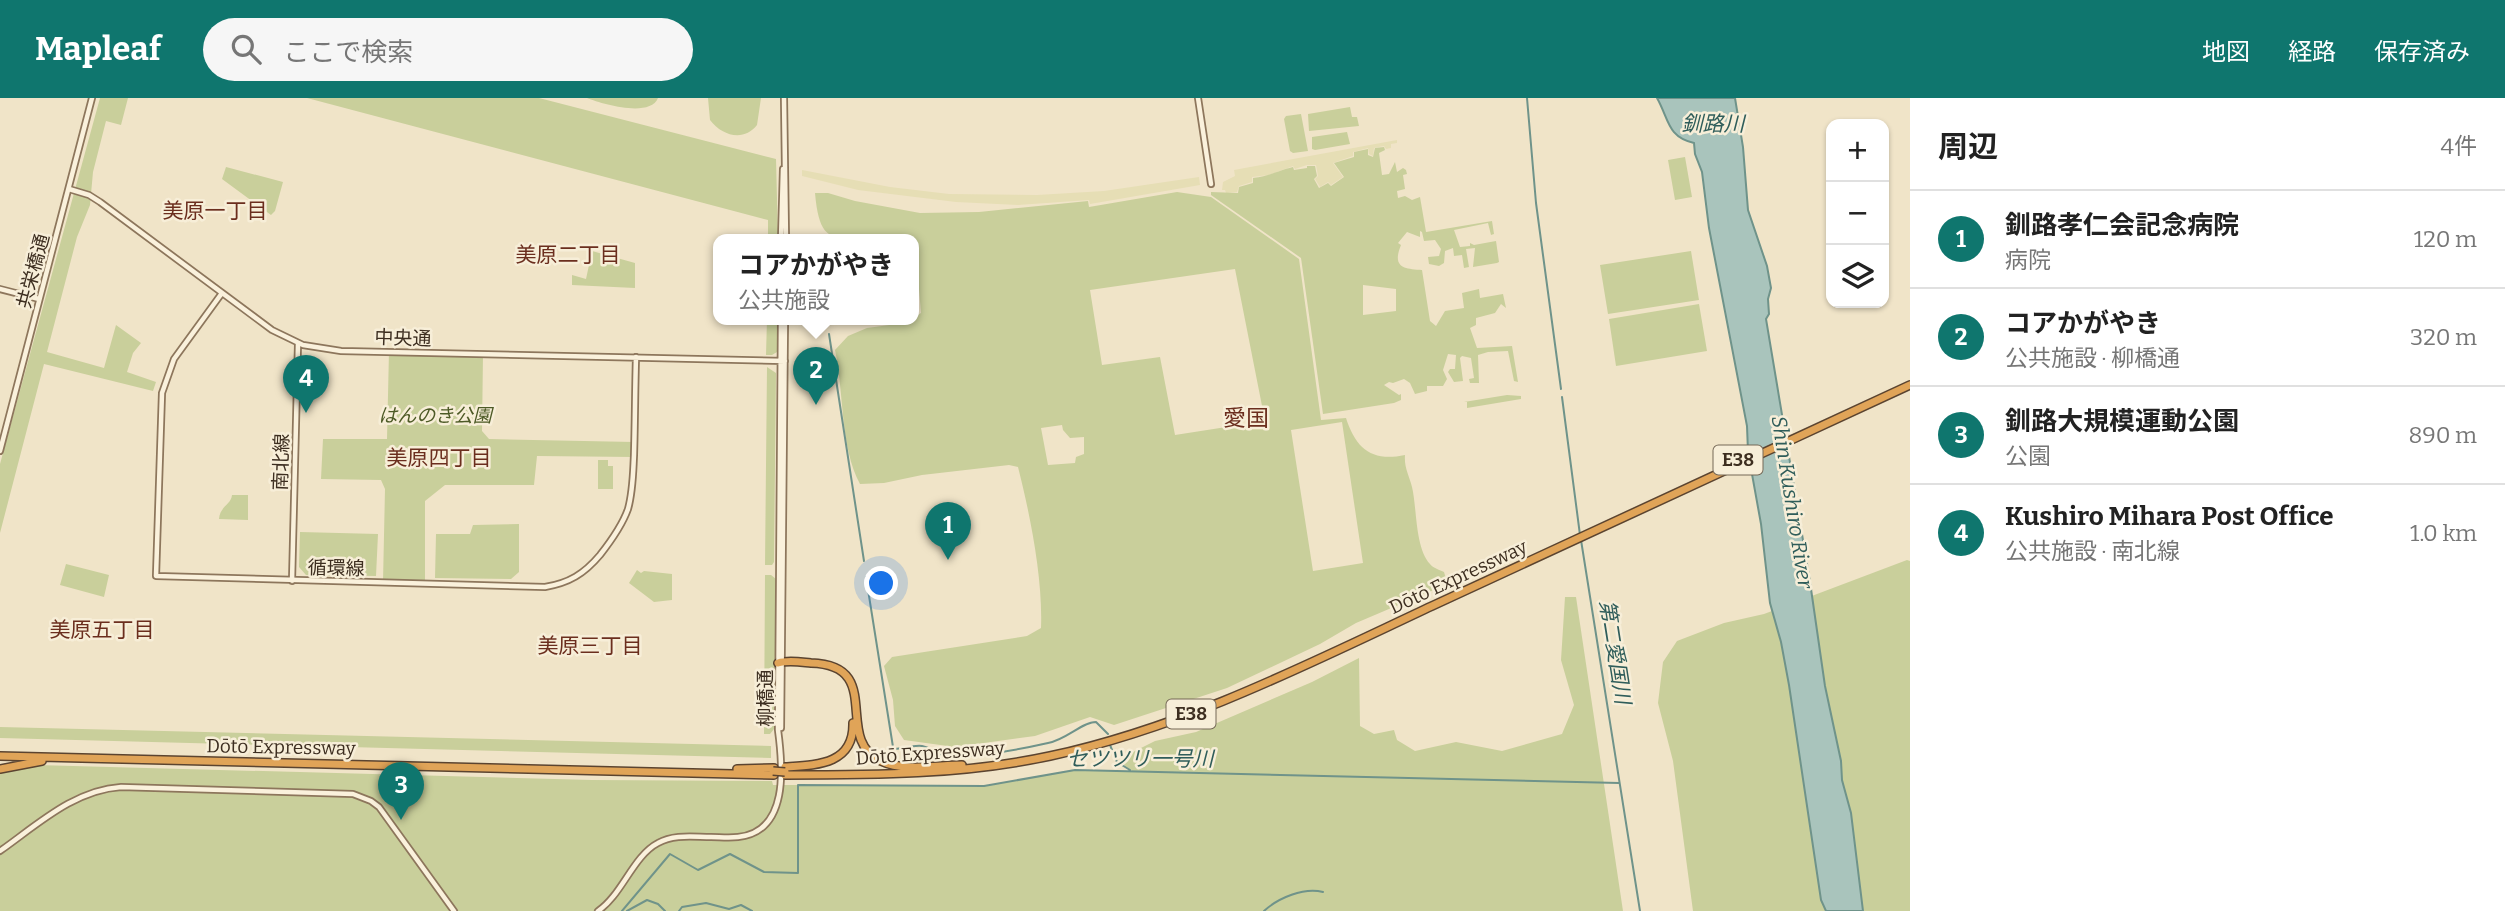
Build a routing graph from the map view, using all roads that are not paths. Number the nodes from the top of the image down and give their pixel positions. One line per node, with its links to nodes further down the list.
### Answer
1 (92, 98): 5 (street, 共栄橋通)
2 (783, 98): 6 (street)
3 (1198, 98): 4 (street)
4 (1210, 184)
5 (69, 189): 8 (street, 中央通); 9 (street, 共栄橋通)
6 (783, 234)
7 (0, 289): 9 (street)
8 (222, 293): 11 (street, 中央通); 17 (street, 循環線)
9 (39, 299): 15 (street, 共栄橋通)
10 (783, 325): 13 (street, 柳橋通)
11 (298, 344): 12 (street, 中央通); 17 (street, 南北線)
12 (636, 357): 13 (street, 中央通); 17 (street, 循環線)
13 (783, 361): 18 (street, 柳橋通)
14 (1910, 383): 16 (highway, Dōtō Expressway / E38)
15 (0, 451)
16 (1568, 541): 21 (highway, Dōtō Expressway / E38); 24 (highway, Dōtō Expressway / E38)
17 (292, 581)
18 (781, 663): 21 (highway); 24 (highway); 27 (street, 柳橋通)
19 (0, 754): 20 (highway, Dōtō Expressway / E38); 23 (highway, Dōtō Expressway / E38)
20 (85, 758): 22 (highway); 23 (highway, Dōtō Expressway / E38)
21 (962, 765): 24 (highway, Dōtō Expressway / E38)
22 (0, 769)
23 (774, 771): 24 (highway, Dōtō Expressway / E38, bridge)
24 (785, 771)
25 (0, 851): 26 (street)
26 (454, 911)
27 (598, 911)

